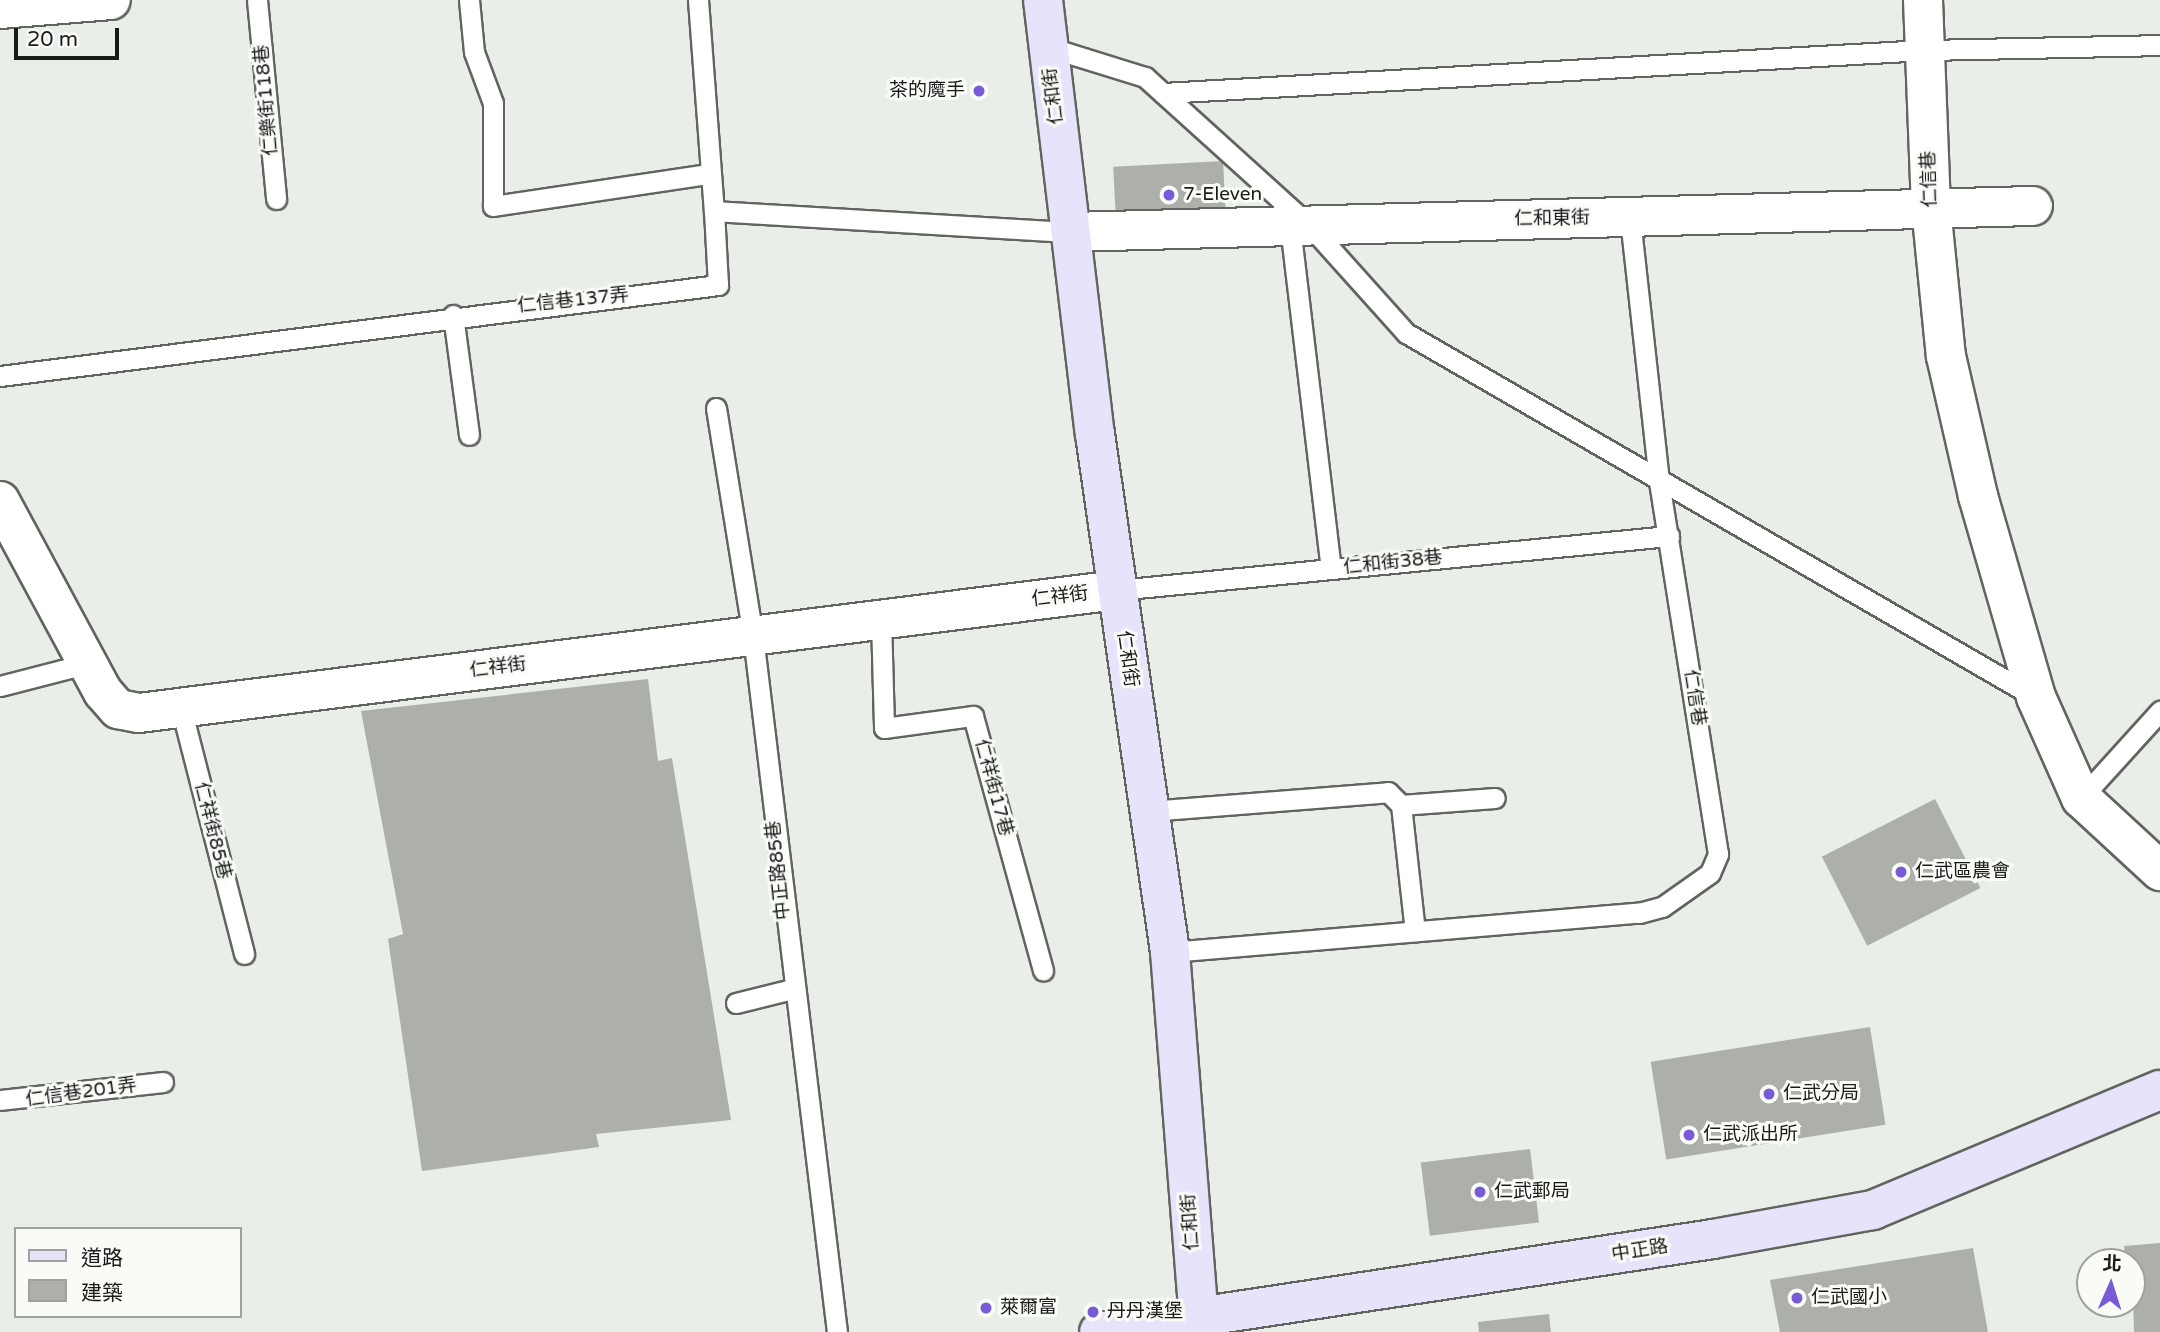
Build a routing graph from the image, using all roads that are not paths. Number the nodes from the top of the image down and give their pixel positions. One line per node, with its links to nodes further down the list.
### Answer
1 (111, 0): 7 (street)
2 (257, 0): 13 (lane, 仁樂街118巷)
3 (469, 0): 12 (lane)
4 (698, 0): 12 (lane)
5 (1043, 0): 9 (street, 仁和街)
6 (1923, 0): 10 (street, 仁信巷)
7 (0, 9)
8 (2160, 45): 10 (lane)
9 (1048, 47): 11 (lane); 19 (street, 仁和街)
10 (1926, 50): 11 (lane); 15 (street, 仁信巷)
11 (1163, 93): 18 (lane)
12 (708, 174): 16 (lane)
13 (276, 200)
14 (2033, 206): 15 (street, 仁和東街)
15 (1931, 207): 17 (street, 仁和東街); 33 (street, 仁信巷)
16 (714, 211): 19 (lane); 20 (lane, 仁信巷137弄)
17 (1630, 217): 18 (street, 仁和東街); 24 (lane, 仁信巷)
18 (1300, 226): 19 (street, 仁和東街); 24 (lane); 27 (lane)
19 (1071, 232): 28 (street, 仁和街)
20 (453, 315): 21 (lane, 仁信巷137弄); 23 (lane)
21 (0, 376)
22 (716, 408): 30 (lane, 中正路85巷)
23 (469, 435)
24 (1659, 481): 26 (lane, 仁信巷); 33 (lane)
25 (0, 500): 31 (street, 仁祥街)
26 (1669, 536): 27 (lane, 仁和街38巷); 41 (lane, 仁信巷)
27 (1331, 569): 28 (lane, 仁和街38巷)
28 (1117, 590): 29 (street, 仁祥街); 39 (street, 仁和街)
29 (881, 619): 30 (street, 仁祥街); 44 (lane, 仁祥街17巷)
30 (753, 636): 34 (street, 仁祥街); 45 (lane, 中正路85巷)
31 (89, 663): 32 (lane); 34 (street, 仁祥街)
32 (0, 686)
33 (2036, 697): 37 (street, 仁信巷)
34 (181, 708): 43 (lane, 仁祥街85巷)
35 (2160, 711): 37 (lane)
36 (1495, 798): 38 (lane)
37 (2081, 798): 40 (street, 仁信巷)
38 (1401, 805): 39 (lane); 41 (lane)
39 (1149, 811): 42 (street, 仁和街)
40 (2160, 871)
41 (1415, 931): 42 (lane, 仁信巷)
42 (1170, 952): 50 (street, 仁和街)
43 (244, 954)
44 (1043, 971)
45 (792, 989): 46 (lane); 51 (lane, 中正路85巷)
46 (736, 1003)
47 (163, 1082): 49 (lane, 仁信巷201弄)
48 (2160, 1090): 50 (street, 中正路)
49 (0, 1100)
50 (1199, 1325): 52 (street, 中正路)
51 (837, 1332)
52 (1099, 1332)

